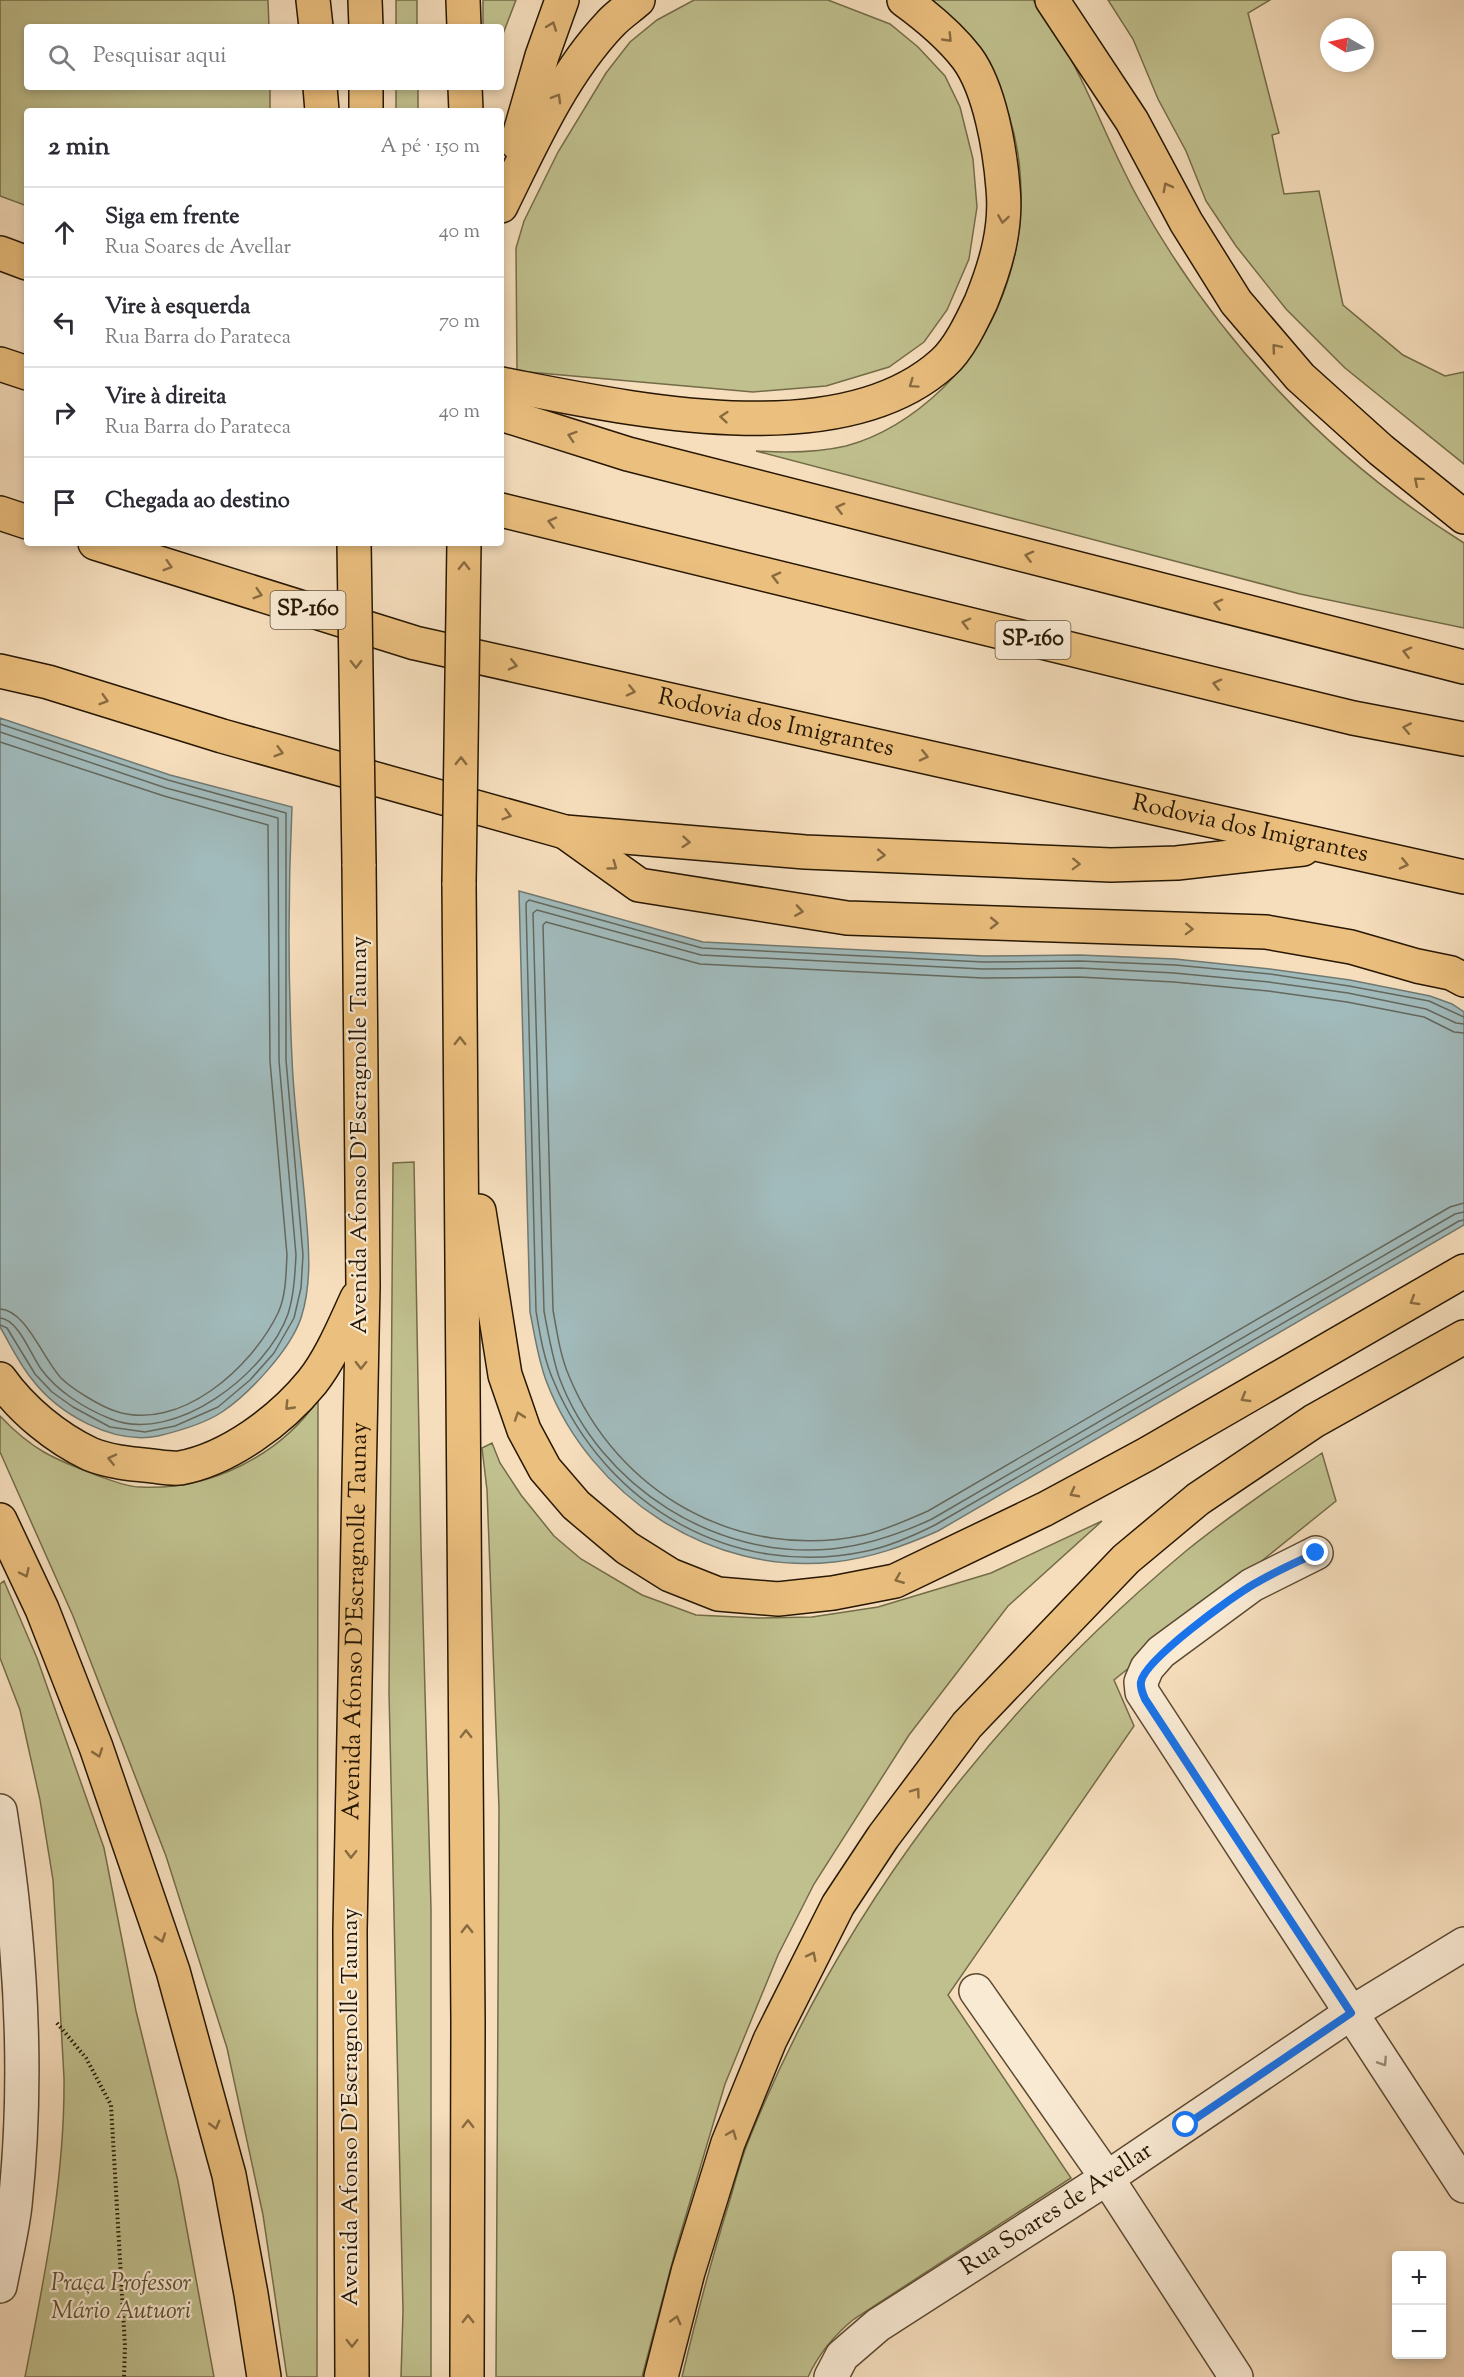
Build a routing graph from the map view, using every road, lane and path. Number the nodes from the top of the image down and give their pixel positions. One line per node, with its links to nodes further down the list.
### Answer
1 (313, 0): 8 (highway)
2 (365, 0): 9 (highway)
3 (463, 0): 10 (highway)
4 (562, 0): 17 (highway, one-way to 4)
5 (638, 0): 18 (highway, one-way to 5)
6 (904, 0): 25 (highway, one-way to 25)
7 (1052, 0): 29 (highway, one-way to 7)
8 (316, 24)
9 (366, 24)
10 (464, 24)
11 (320, 90): 14 (highway)
12 (366, 90): 15 (highway)
13 (465, 90): 16 (highway)
14 (322, 108)
15 (366, 108)
16 (466, 108)
17 (504, 193)
18 (504, 198)
19 (0, 234): 20 (highway)
20 (24, 242)
21 (0, 254): 22 (highway)
22 (24, 262)
23 (0, 364): 24 (highway)
24 (24, 372)
25 (504, 385)
26 (504, 415): 35 (highway, one-way to 26)
27 (504, 511): 38 (highway, SP-160, one-way to 27)
28 (0, 513): 30 (highway)
29 (1464, 517)
30 (24, 521)
31 (105, 546): 40 (highway, Rodovia dos Imigrantes / SP-160, one-way to 40)
32 (354, 546): 45 (highway, Avenida Afonso D'Escragnolle Taunay, one-way to 45, bridge)
33 (464, 546): 43 (highway, one-way to 33, bridge)
34 (0, 656): 37 (highway)
35 (1464, 667)
36 (0, 670): 37 (highway)
37 (48, 682): 39 (highway, one-way to 39)
38 (1464, 739)
39 (565, 832): 40 (highway, one-way to 40); 42 (highway, one-way to 42)
40 (1326, 846): 41 (highway, Rodovia dos Imigrantes / SP-160, one-way to 41)
41 (1464, 877)
42 (1464, 980)
43 (461, 1100): 44 (highway, one-way to 43); 61 (highway, one-way to 43)
44 (1464, 1271)
45 (363, 1286): 47 (highway, one-way to 47); 60 (highway, Avenida Afonso D'Escragnolle Taunay, one-way to 60)
46 (1464, 1337): 62 (highway, one-way to 46)
47 (0, 1379)
48 (0, 1520): 59 (highway, one-way to 59)
49 (1316, 1553): 53 (street)
50 (0, 1811): 57 (street)
51 (1464, 1944): 53 (street, Rua Soares de Avellar)
52 (976, 1991): 55 (street)
53 (1351, 2013): 55 (street, Rua Soares de Avellar); 56 (street, one-way to 56)
54 (57, 2022): 58 (path)
55 (1107, 2178): 63 (street, Rua Soares de Avellar); 64 (street)
56 (1464, 2186)
57 (0, 2286)
58 (124, 2377)
59 (264, 2377)
60 (352, 2377)
61 (467, 2377)
62 (661, 2377)
63 (831, 2377)
64 (1236, 2377)

